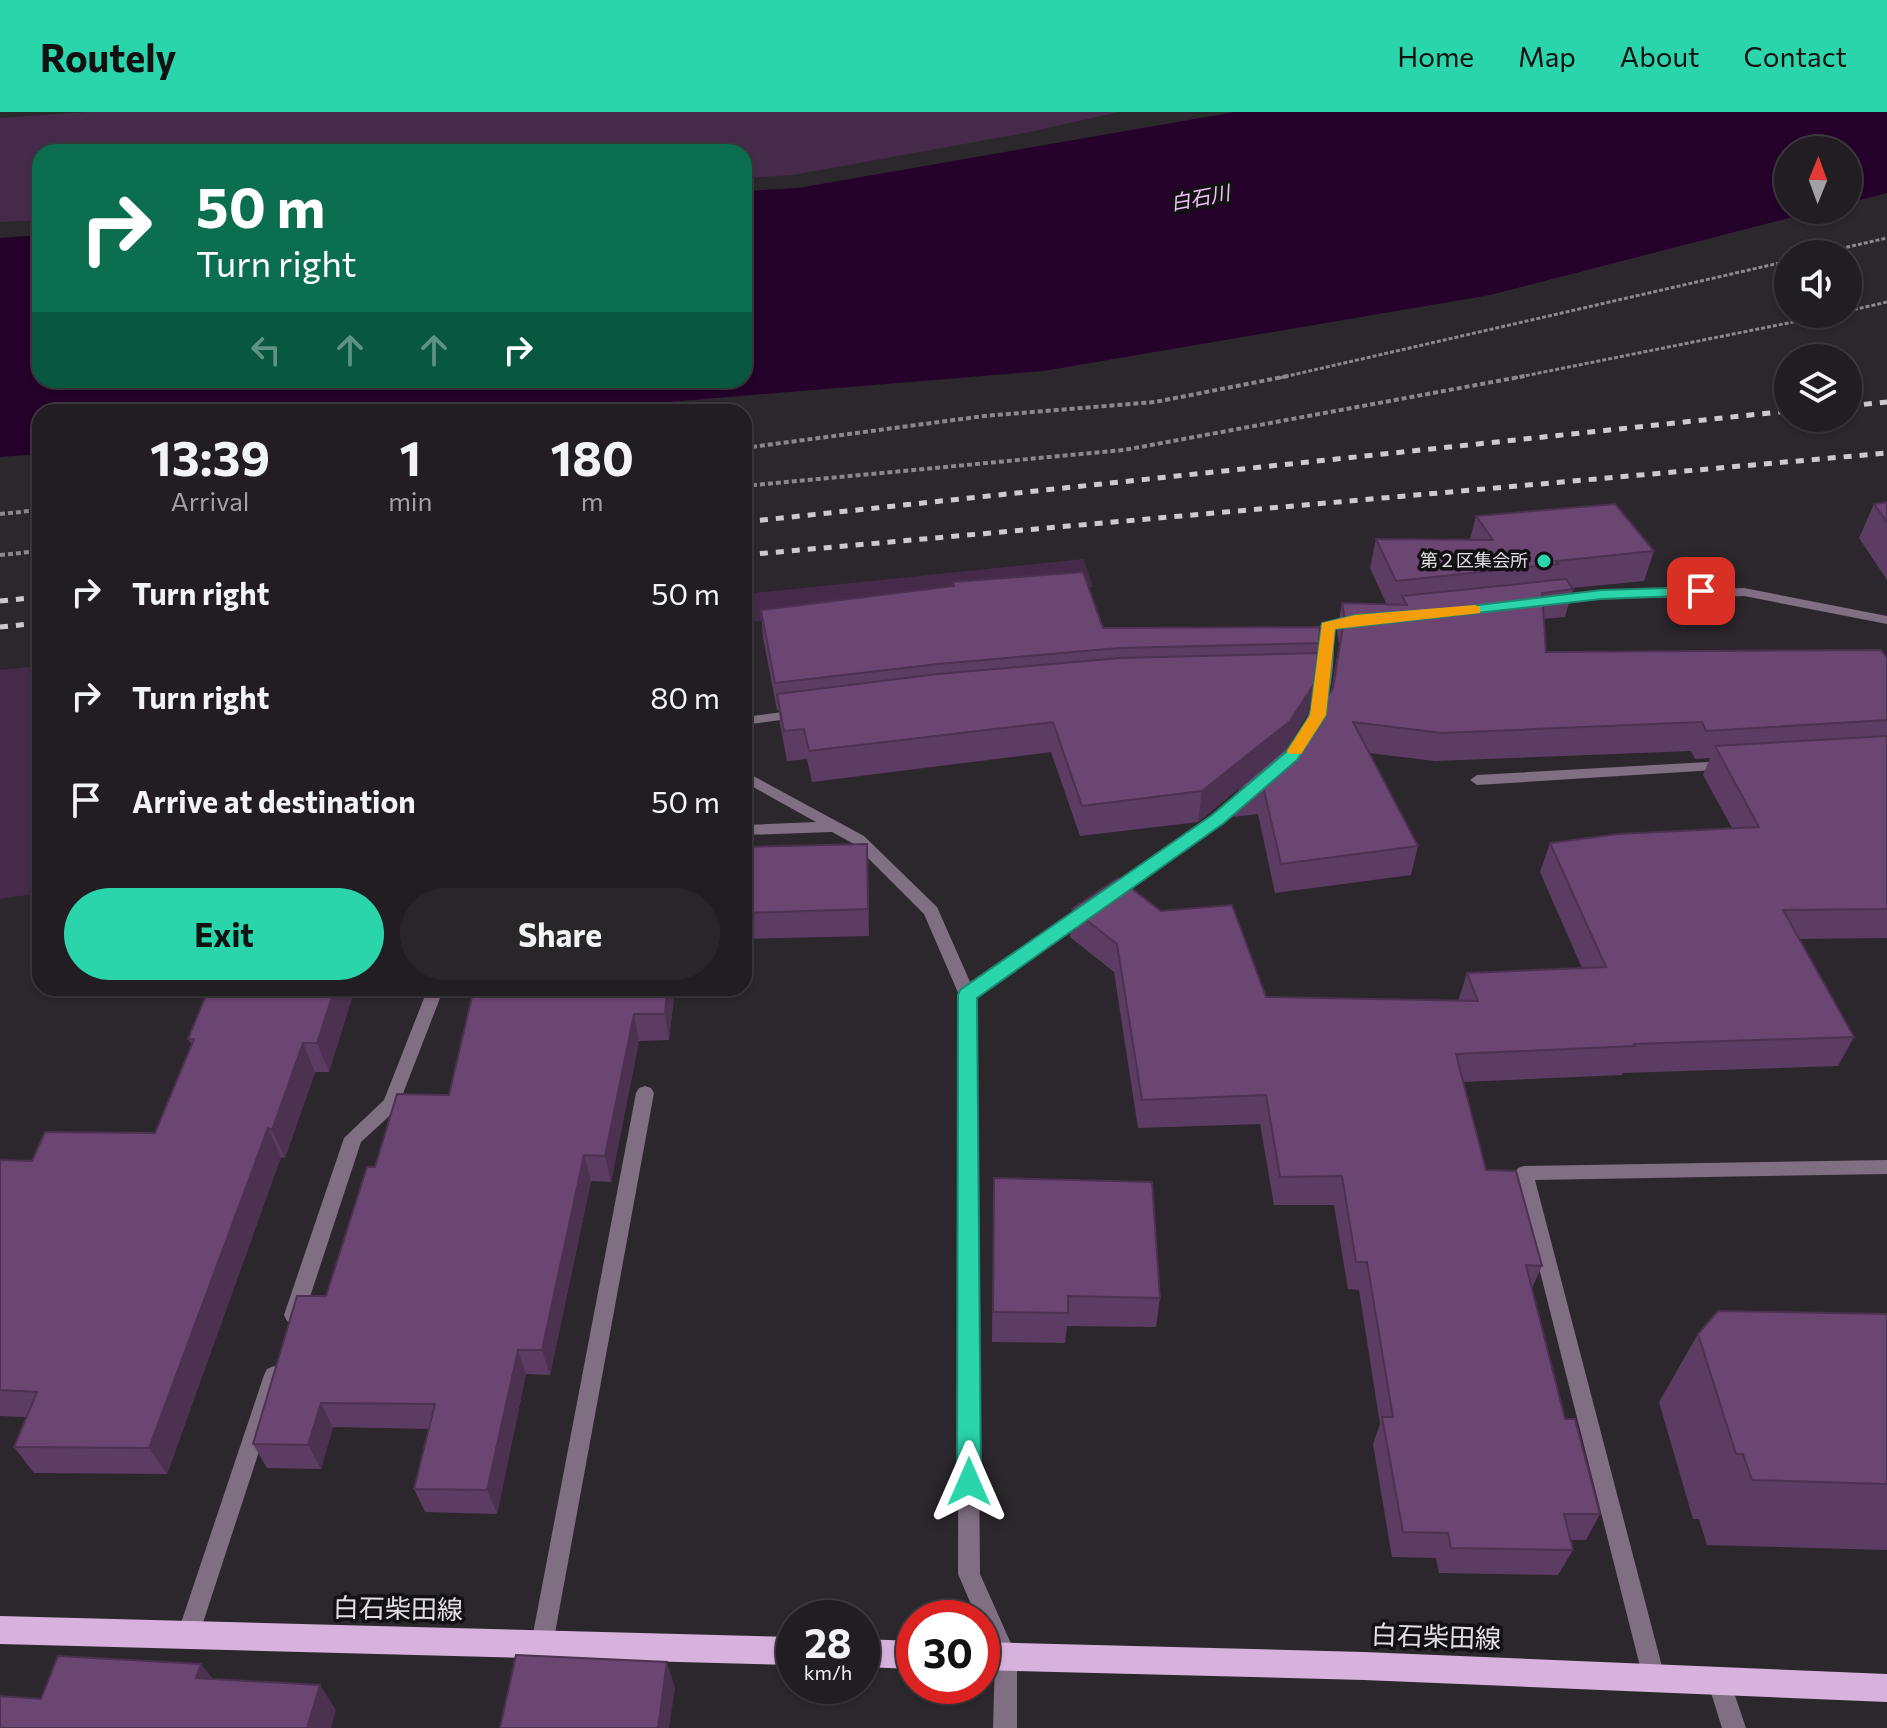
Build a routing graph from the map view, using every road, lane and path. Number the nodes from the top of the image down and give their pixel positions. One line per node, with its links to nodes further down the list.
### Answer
1 (1887, 238): 2 (path)
2 (1862, 244)
3 (1774, 264): 7 (path)
4 (1887, 302): 5 (path)
5 (1862, 308)
6 (1774, 327): 8 (path)
7 (752, 447)
8 (752, 485)
9 (32, 511): 10 (path)
10 (0, 514)
11 (32, 552): 12 (path)
12 (0, 555)
13 (1542, 602): 15 (street)
14 (1369, 619): 18 (street)
15 (1887, 620)
16 (819, 712): 17 (street)
17 (752, 720)
18 (1298, 746)
19 (1745, 764): 20 (street)
20 (1477, 780)
21 (752, 781): 23 (street)
22 (1261, 784): 25 (street)
23 (832, 827): 24 (street); 25 (street)
24 (752, 830)
25 (967, 995): 31 (street)
26 (433, 996): 29 (street)
27 (645, 1093): 34 (street)
28 (1887, 1167): 37 (street)
29 (288, 1333)
30 (278, 1363): 33 (street)
31 (977, 1600)
32 (0, 1630): 33 (main road, 白石柴田線)
33 (188, 1635): 34 (main road, 白石柴田線)
34 (542, 1644): 35 (main road, 白石柴田線)
35 (776, 1650)
36 (1000, 1657): 37 (main road, 白石柴田線)
37 (1653, 1678): 38 (main road, 白石柴田線)
38 (1719, 1680): 39 (main road, 白石柴田線); 42 (street)
39 (1887, 1688)
40 (1000, 1696): 41 (street)
41 (1005, 1728)
42 (1734, 1728)

